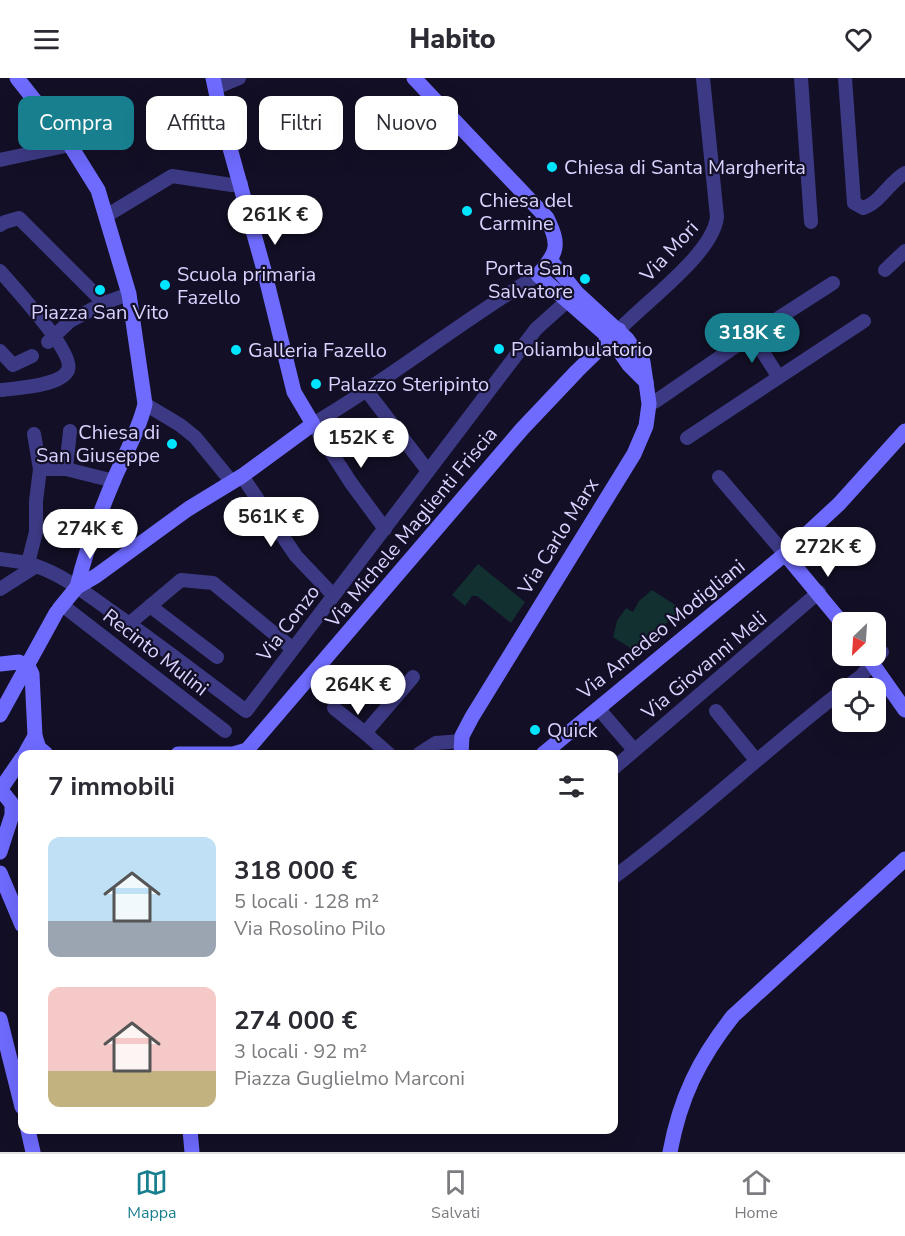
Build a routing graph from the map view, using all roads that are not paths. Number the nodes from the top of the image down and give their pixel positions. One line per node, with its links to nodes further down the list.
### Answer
1 (17, 78): 8 (street)
2 (239, 78): 7 (street)
3 (414, 78): 18 (street)
4 (703, 78): 27 (street, Via Mori)
5 (801, 78): 16 (street)
6 (845, 78): 12 (street)
7 (214, 83): 13 (street)
8 (31, 96)
9 (47, 150): 11 (street)
10 (73, 150): 14 (street)
11 (0, 160)
12 (905, 173)
13 (241, 184): 14 (street); 37 (street)
14 (106, 216): 23 (street)
15 (6, 221): 25 (street)
16 (811, 222)
17 (905, 251): 19 (street)
18 (551, 261): 21 (street); 24 (street)
19 (885, 270)
20 (0, 271): 29 (street)
21 (538, 275): 24 (street); 34 (street)
22 (833, 283): 28 (street)
23 (129, 294): 25 (street); 36 (street)
24 (572, 297): 27 (street, Via Carlo Marx); 44 (street, Via Conzo)
25 (104, 303): 29 (street)
26 (864, 321): 32 (street)
27 (615, 335): 35 (street, Via Carlo Marx); 81 (street, Via Michele Maglienti Friscia)
28 (752, 335): 32 (street); 35 (street)
29 (51, 339): 33 (street)
30 (0, 351): 31 (street)
31 (32, 356)
32 (778, 376): 41 (street)
33 (2, 390)
34 (366, 390): 37 (street); 44 (street)
35 (652, 403): 78 (street, Via Carlo Marx)
36 (145, 404): 46 (street); 47 (street)
37 (313, 424): 46 (street); 48 (street)
38 (70, 431): 43 (street)
39 (905, 431): 49 (street, Via Amedeo Modigliani)
40 (34, 434): 42 (street)
41 (687, 438)
42 (40, 469): 43 (street); 51 (street)
43 (66, 469): 47 (street)
44 (428, 471): 48 (street, Via Conzo)
45 (719, 477): 49 (street)
46 (236, 478): 52 (street); 55 (street)
47 (114, 481): 52 (street)
48 (386, 529): 55 (street, Via Conzo)
49 (786, 554): 54 (street); 70 (street, Via Amedeo Modigliani)
50 (0, 559): 51 (street)
51 (32, 564): 52 (street); 53 (street)
52 (77, 587): 57 (street); 59 (street)
53 (0, 589)
54 (819, 592): 58 (street); 85 (street, Via Giovanni Meli)
55 (333, 595): 60 (street, Via Conzo)
56 (150, 606): 59 (street); 60 (street); 61 (street)
57 (59, 609): 63 (street); 75 (street, Recinto Mulini)
58 (834, 612)
59 (130, 624): 60 (street, Via Conzo)
60 (293, 649)
61 (217, 657)
62 (0, 664): 63 (street)
63 (28, 666): 73 (street); 74 (street)
64 (867, 666): 67 (street)
65 (881, 666): 71 (street, bridge)
66 (412, 677): 76 (street)
67 (858, 678)
68 (832, 699): 86 (street)
69 (334, 708): 76 (street)
70 (598, 708): 84 (street, Via Amedeo Modigliani); 85 (street)
71 (905, 710)
72 (716, 711): 86 (street)
73 (2, 712): 74 (street)
74 (34, 716): 77 (street)
75 (225, 731)
76 (364, 733): 82 (street)
77 (35, 736): 79 (street); 80 (street)
78 (461, 748): 83 (street)
79 (27, 750)
80 (41, 750)
81 (246, 750)
82 (383, 750)
83 (425, 750)
84 (548, 750)
85 (634, 750): 88 (street, Via Giovanni Meli)
86 (756, 760): 95 (street)
87 (18, 764): 90 (street)
88 (618, 764)
89 (18, 774): 91 (street)
90 (0, 789): 91 (street)
91 (12, 804): 92 (street)
92 (0, 852)
93 (905, 859): 104 (street)
94 (0, 873): 96 (street)
95 (618, 875)
96 (18, 916)
97 (0, 1019): 98 (street)
98 (4, 1048): 99 (street)
99 (18, 1094)
100 (29, 1134): 102 (street)
101 (192, 1134): 103 (street)
102 (33, 1152)
103 (192, 1152)
104 (670, 1152)

